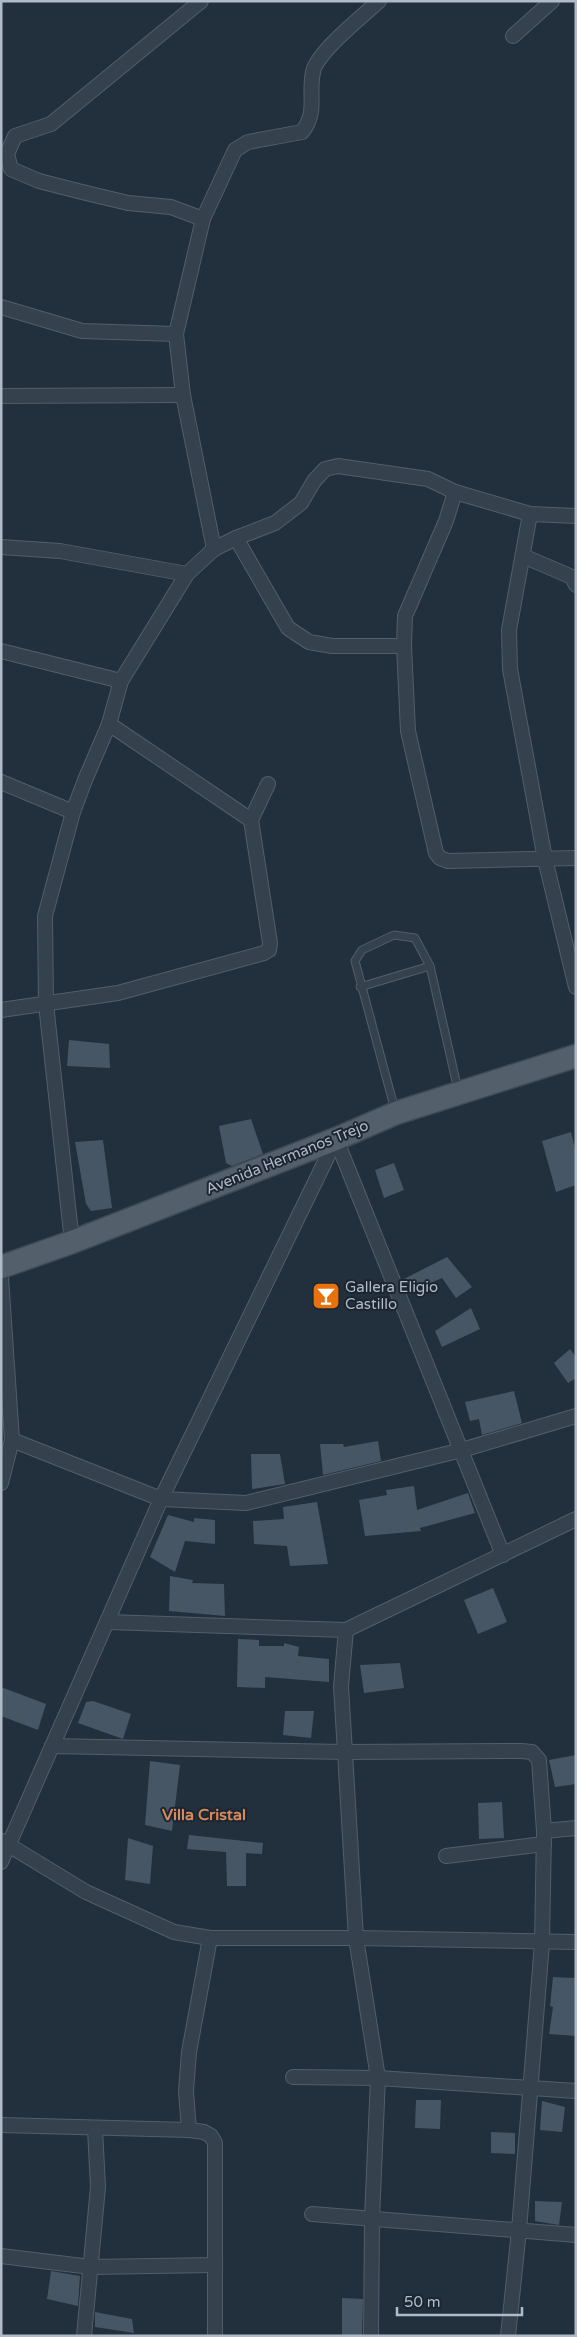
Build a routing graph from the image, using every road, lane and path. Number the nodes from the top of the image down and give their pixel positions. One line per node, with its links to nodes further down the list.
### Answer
1 (201, 1): 5 (street)
2 (378, 1): 5 (street)
3 (552, 1): 4 (street)
4 (513, 36)
5 (203, 219): 7 (street)
6 (1, 307): 7 (street)
7 (176, 334): 8 (street)
8 (183, 395): 9 (street); 15 (street)
9 (1, 396)
10 (455, 492): 11 (street); 13 (street); 19 (street)
11 (530, 514): 12 (street); 16 (street)
12 (576, 516)
13 (236, 538): 15 (street); 19 (street)
14 (1, 547): 17 (street)
15 (214, 549): 17 (street)
16 (522, 556): 18 (street); 28 (street)
17 (187, 574): 21 (street)
18 (576, 585)
19 (404, 646): 28 (street)
20 (1, 651): 21 (street)
21 (121, 680): 22 (street)
22 (109, 724): 25 (street); 26 (street)
23 (1, 782): 25 (street)
24 (268, 784): 26 (street)
25 (74, 812): 32 (street)
26 (251, 820): 32 (street)
27 (576, 858): 28 (street)
28 (545, 859): 31 (street)
29 (430, 966): 30 (lane); 30 (lane); 35 (lane)
30 (360, 987): 36 (lane)
31 (576, 988)
32 (46, 1004): 33 (street); 38 (street)
33 (1, 1010)
34 (576, 1056): 35 (main road, Avenida Hermanos Trejo)
35 (458, 1092): 36 (main road, Avenida Hermanos Trejo)
36 (396, 1113): 37 (main road, Avenida Hermanos Trejo)
37 (336, 1139): 38 (main road, Avenida Hermanos Trejo); 43 (street); 45 (street)
38 (72, 1242): 39 (main road, Avenida Hermanos Trejo)
39 (1, 1267)
40 (1, 1277): 42 (street)
41 (576, 1416): 43 (street)
42 (12, 1440): 44 (street); 45 (street)
43 (462, 1450): 45 (street); 47 (street)
44 (1, 1483)
45 (161, 1499): 48 (street)
46 (576, 1519): 47 (street)
47 (503, 1555): 49 (street)
48 (108, 1622): 49 (street); 50 (street)
49 (346, 1630): 51 (street)
50 (52, 1746): 51 (street); 54 (street)
51 (344, 1752): 53 (street); 58 (street)
52 (576, 1828): 53 (street)
53 (544, 1838): 55 (street); 60 (street)
54 (5, 1843): 56 (street); 57 (street)
55 (446, 1856)
56 (1, 1862)
57 (210, 1938): 58 (street); 67 (street)
58 (356, 1938): 60 (street); 62 (street)
59 (576, 1942): 60 (street)
60 (542, 1943): 63 (street)
61 (293, 2077): 62 (street)
62 (378, 2078): 63 (street); 69 (street)
63 (531, 2088): 64 (street); 70 (street)
64 (576, 2091)
65 (1, 2125): 66 (street)
66 (95, 2129): 67 (street); 74 (street)
67 (189, 2130): 73 (street)
68 (312, 2214): 69 (street)
69 (372, 2218): 70 (street); 77 (street)
70 (519, 2230): 71 (street); 78 (street)
71 (576, 2235)
72 (1, 2256): 74 (street)
73 (215, 2265): 74 (street); 76 (street)
74 (91, 2267): 75 (street)
75 (84, 2336)
76 (216, 2336)
77 (371, 2336)
78 (508, 2336)

